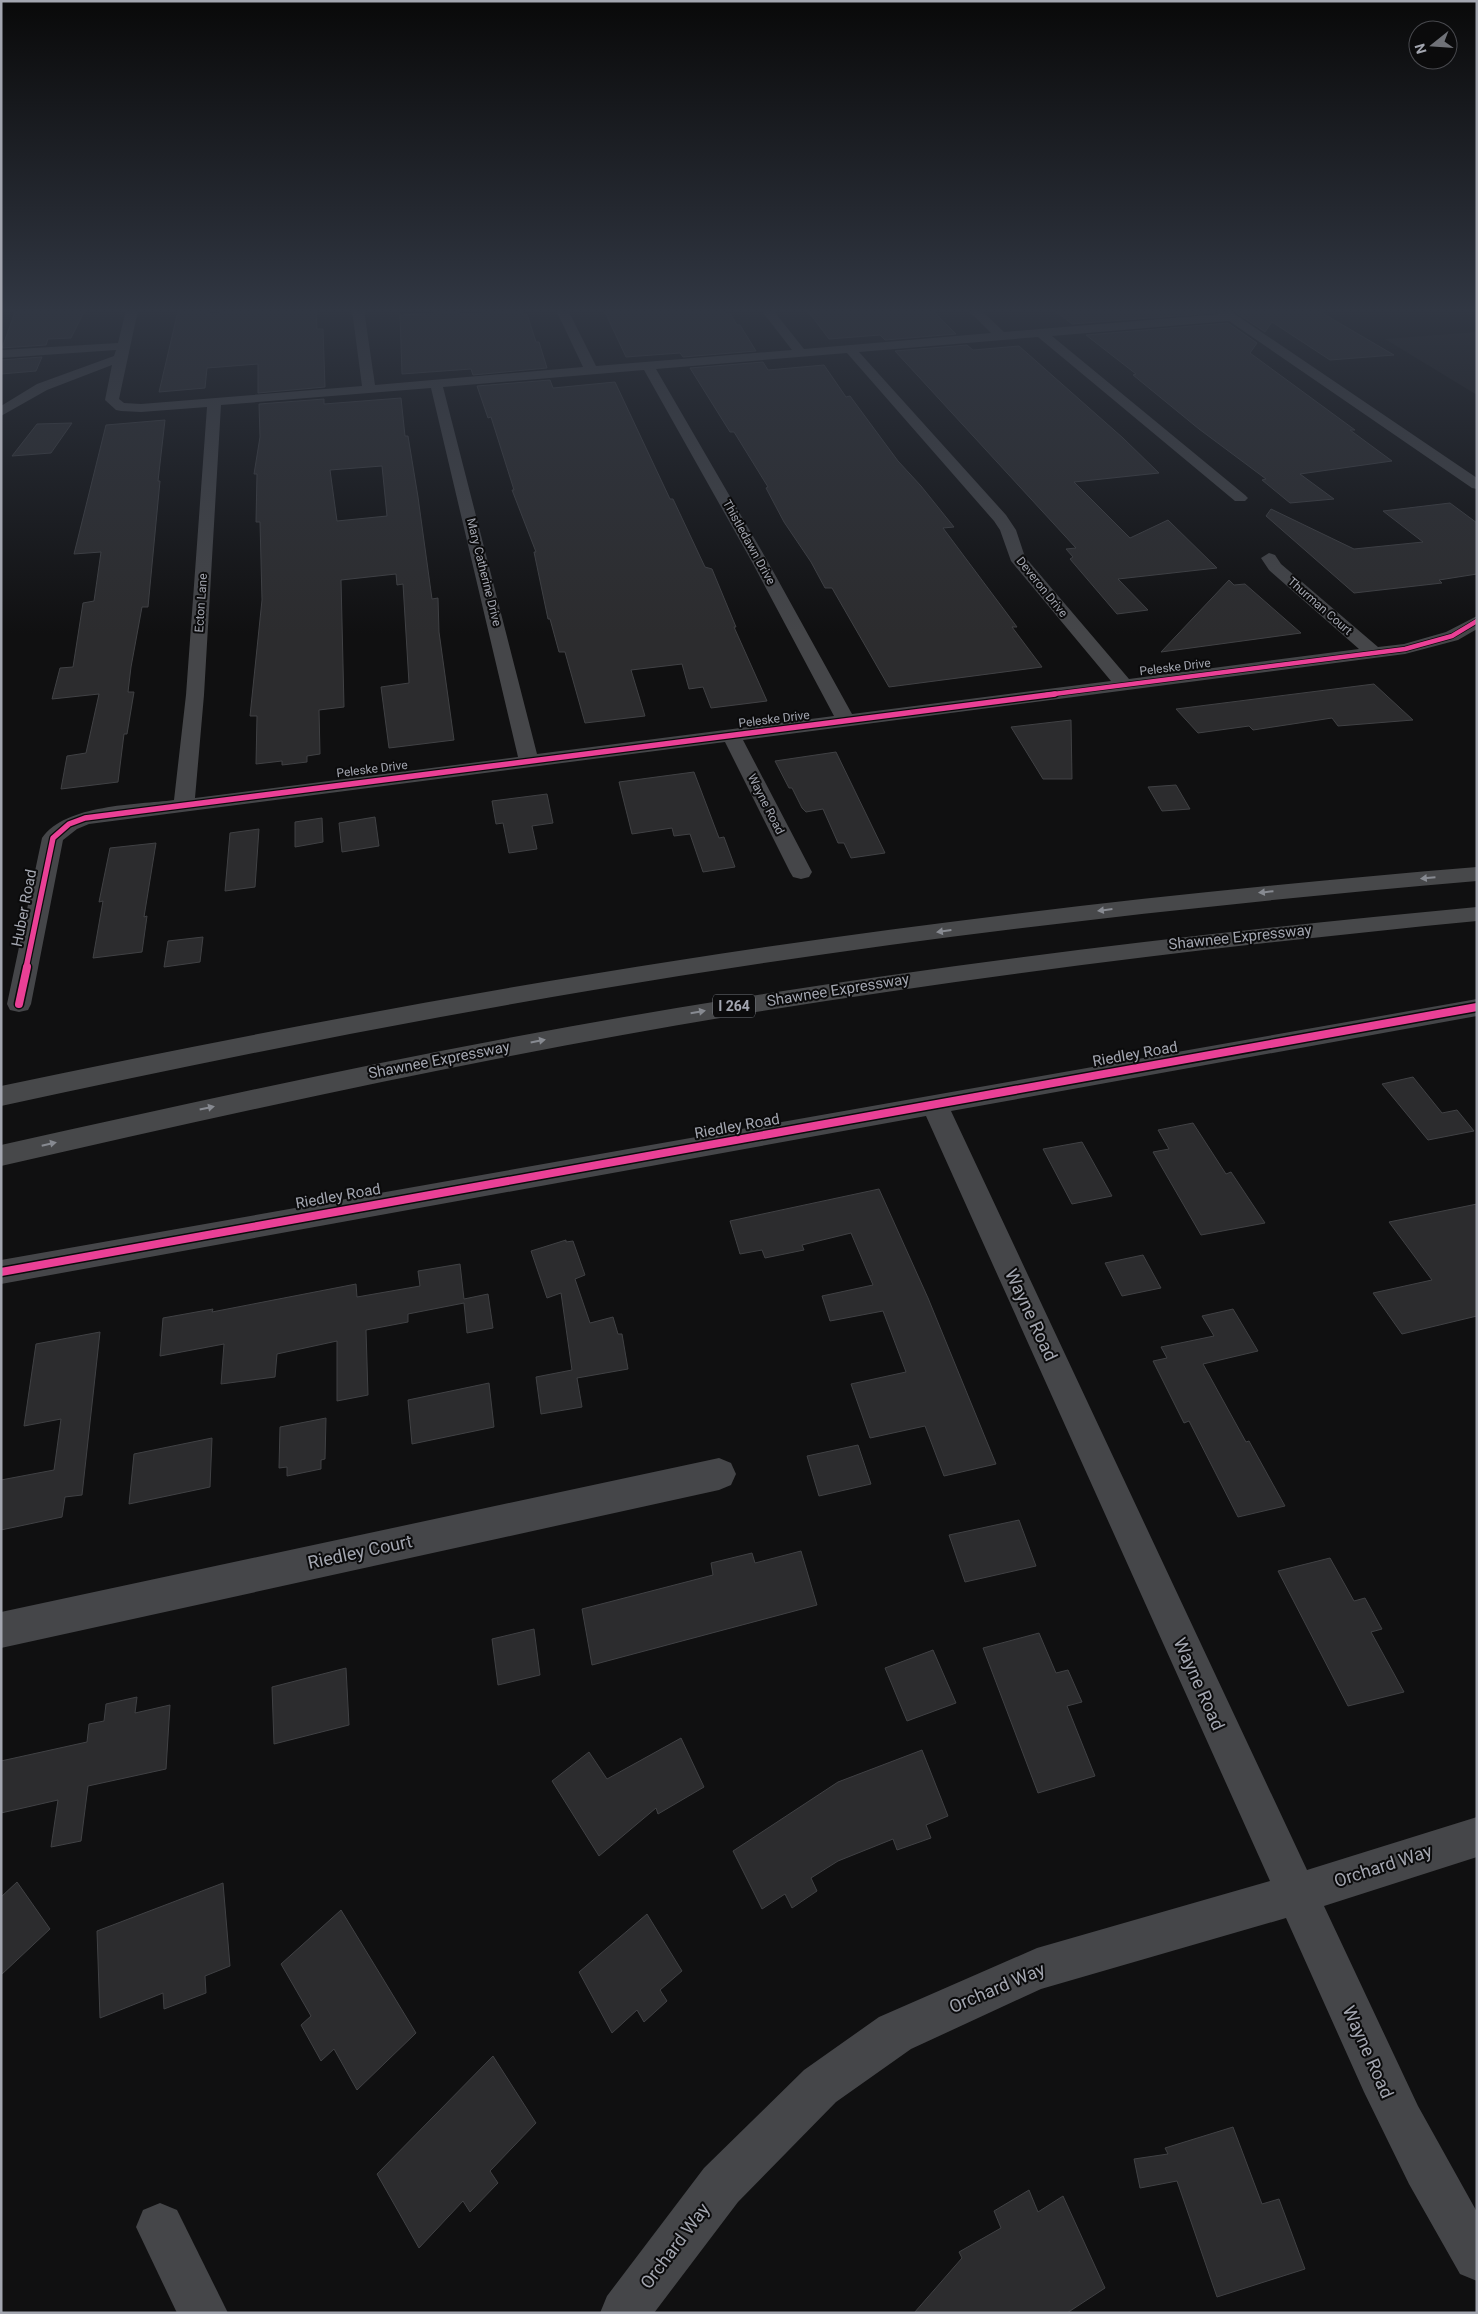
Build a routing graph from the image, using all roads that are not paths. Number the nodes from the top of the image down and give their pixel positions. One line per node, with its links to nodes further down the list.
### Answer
1 (213, 418): 16 (street, Ecton Lane)
2 (445, 418): 15 (street, Mary Catherine Drive)
3 (678, 418): 13 (street, Thistledawn Drive)
4 (911, 418): 12 (street, Deveron Drive)
5 (1143, 418): 8 (street)
6 (1379, 418): 7 (street)
7 (1477, 485)
8 (1240, 498)
9 (1269, 558): 11 (street, Thurman Court)
10 (1477, 621): 11 (street, Peleske Drive)
11 (1374, 654): 12 (street, Peleske Drive)
12 (1124, 685): 13 (street, Peleske Drive)
13 (846, 721): 14 (street, Peleske Drive)
14 (731, 735): 15 (street, Peleske Drive); 18 (street, Wayne Road)
15 (530, 761): 16 (street, Peleske Drive)
16 (184, 804): 17 (street, Peleske Drive)
17 (68, 824): 21 (street, Huber Road)
18 (801, 872)
19 (1477, 874): 23 (highway, one-way to 23)
20 (1477, 914): 25 (highway, Shawnee Expressway / I 264, one-way to 20)
21 (19, 1004)
22 (1477, 1008): 24 (street, Riedley Road)
23 (1, 1096)
24 (934, 1104): 26 (street, Riedley Road); 30 (street, Wayne Road)
25 (1, 1156)
26 (1, 1272)
27 (719, 1474): 28 (street, Riedley Court)
28 (1, 1630)
29 (1477, 1838): 30 (street, Orchard Way)
30 (1297, 1894): 32 (street, Wayne Road); 34 (street, Orchard Way)
31 (160, 2227): 33 (street)
32 (1477, 2257)
33 (204, 2313)
34 (624, 2313)

